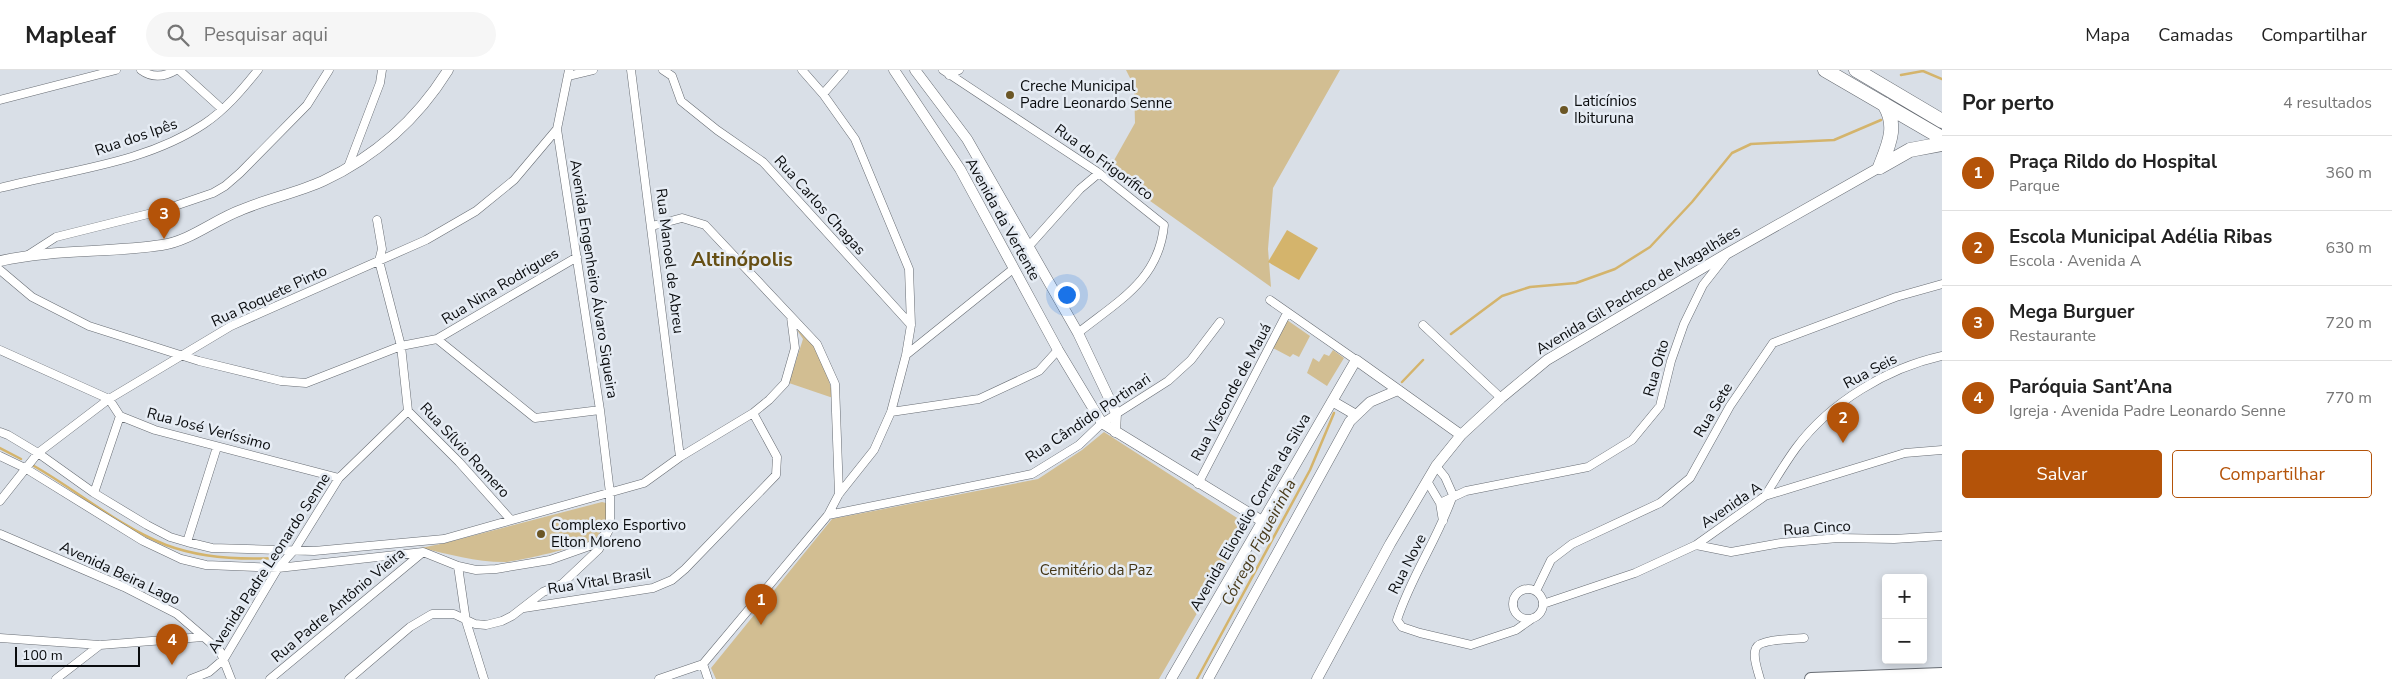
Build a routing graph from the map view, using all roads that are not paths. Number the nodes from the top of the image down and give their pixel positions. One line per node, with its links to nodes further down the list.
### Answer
1 (116, 70): 22 (street)
2 (141, 70): 3 (street)
3 (177, 70): 24 (street)
4 (258, 70): 24 (street, Rua dos Ipês)
5 (329, 70): 37 (street)
6 (382, 70): 30 (street)
7 (448, 70): 30 (street)
8 (593, 70): 19 (street)
9 (631, 70): 34 (street, Rua Manoel de Abreu)
10 (663, 70): 48 (street, Rua Carlos Chagas)
11 (802, 70): 21 (street)
12 (844, 70): 21 (street)
13 (894, 70): 42 (street, Avenida da Vertente)
14 (915, 70): 35 (street, Avenida da Vertente)
15 (959, 70): 18 (street, Rua do Frigorífico)
16 (1825, 70): 23 (highway)
17 (1856, 70): 20 (highway)
18 (946, 72): 31 (street, Rua do Frigorífico)
19 (568, 73): 26 (street, Avenida Engenheiro Álvaro Siqueira)
20 (1868, 74): 25 (highway)
21 (823, 94): 48 (street)
22 (0, 100)
23 (1884, 104): 27 (highway); 29 (highway)
24 (222, 110): 32 (street, Rua dos Ipês)
25 (1942, 121)
26 (557, 129): 38 (street, Avenida Engenheiro Álvaro Siqueira); 40 (street, Rua Roquete Pinto)
27 (1942, 138)
28 (1942, 144): 29 (highway)
29 (1880, 166): 36 (street, Avenida Gil Pacheco de Magalhães)
30 (348, 167): 37 (street)
31 (1099, 173): 35 (street); 50 (street, Rua do Frigorífico)
32 (0, 188)
33 (377, 220): 40 (street, Rua Sílvio Romero)
34 (652, 226): 46 (street); 78 (street, Rua Manoel de Abreu)
35 (1029, 246): 50 (street, Avenida da Vertente)
36 (1728, 252): 60 (street, Avenida Gil Pacheco de Magalhães); 87 (street, Rua Oito)
37 (28, 255): 39 (street)
38 (577, 257): 51 (street, Rua Nina Rodrigues); 63 (street, Avenida Engenheiro Álvaro Siqueira)
39 (0, 261)
40 (379, 261): 52 (street, Rua Sílvio Romero); 56 (street, Rua Roquete Pinto)
41 (0, 270): 56 (street)
42 (1013, 270): 54 (street, Avenida da Vertente); 55 (street)
43 (1942, 284): 104 (street, Rua Sete)
44 (1270, 300): 45 (street)
45 (1288, 313): 58 (street); 83 (street, Rua Visconde de Mauá)
46 (791, 318): 66 (street); 86 (street)
47 (1220, 322): 67 (street, Rua Cândido Portinari)
48 (911, 325): 55 (street)
49 (1423, 325): 60 (street)
50 (1078, 333): 67 (street, Avenida da Vertente)
51 (437, 340): 52 (street); 63 (street)
52 (401, 346): 56 (street); 64 (street, Rua Sílvio Romero)
53 (0, 350): 61 (street)
54 (1058, 350): 65 (street); 70 (street, Avenida da Vertente)
55 (906, 355): 65 (street)
56 (178, 356): 61 (street, Rua Roquete Pinto)
57 (1942, 356): 88 (street, Rua Seis)
58 (1356, 360): 59 (street); 62 (street, Avenida Elionélio Correia da Silva)
59 (1398, 390): 68 (street); 73 (street)
60 (1502, 398): 73 (street, Avenida Gil Pacheco de Magalhães)
61 (109, 399): 69 (street); 76 (street, Rua Roquete Pinto)
62 (1332, 401): 68 (street); 93 (street, Avenida Elionélio Correia da Silva)
63 (600, 410): 85 (street, Avenida Engenheiro Álvaro Siqueira)
64 (408, 411): 81 (street, Avenida Padre Leonardo Senne); 92 (street, Rua Sílvio Romero)
65 (891, 412): 86 (street)
66 (753, 413): 78 (street); 106 (street, Rua Vital Brasil)
67 (1116, 413): 70 (street, Rua Cândido Portinari); 72 (street, Avenida da Vertente)
68 (1356, 414): 125 (street)
69 (120, 416): 74 (street, Rua José Veríssimo); 84 (street)
70 (1102, 422): 72 (street, Avenida da Vertente); 91 (street, Rua Cândido Portinari)
71 (0, 432): 76 (street)
72 (1115, 432): 83 (street, Avenida da Vertente)
73 (1461, 435): 79 (street, Avenida Gil Pacheco de Magalhães)
74 (217, 447): 81 (street, Rua José Veríssimo); 98 (street)
75 (1942, 450): 88 (street, Avenida A)
76 (38, 454): 80 (street, Rua Roquete Pinto); 84 (street)
77 (0, 456): 80 (street)
78 (680, 456): 85 (street)
79 (1436, 466): 82 (street, Avenida Gil Pacheco de Magalhães); 87 (street)
80 (25, 468): 89 (street, Rua Roquete Pinto); 103 (street)
81 (339, 478): 100 (street, Avenida Padre Leonardo Senne)
82 (1427, 481): 90 (street, Rua Nove); 126 (street, Avenida Gil Pacheco de Magalhães)
83 (1198, 484): 93 (street, Avenida da Vertente)
84 (94, 493): 98 (street)
85 (610, 493): 92 (street); 95 (street)
86 (839, 494): 91 (street)
87 (1453, 495): 90 (street, Rua Oito); 94 (street, Rua Nove)
88 (1765, 496): 99 (street, Avenida A)
89 (0, 501)
90 (1440, 503): 94 (street, Rua Nove)
91 (828, 515): 114 (street)
92 (511, 520): 100 (street)
93 (1262, 521): 124 (street, Avenida Elionélio Correia da Silva)
94 (1444, 523): 107 (street, Rua Nove)
95 (610, 528): 102 (street); 106 (street)
96 (0, 534): 109 (street, Avenida Beira Lago)
97 (1942, 536): 99 (street, Rua Cinco)
98 (187, 542): 100 (street)
99 (1696, 545): 105 (street, Avenida A)
100 (295, 549): 103 (street, Avenida Padre Leonardo Senne)
101 (423, 552): 102 (street); 103 (street); 119 (street, Rua Padre Antônio Vieira)
102 (458, 566): 108 (street)
103 (278, 568): 113 (street, Avenida Padre Leonardo Senne)
104 (1536, 591): 105 (street); 107 (street)
105 (1543, 604): 107 (street)
106 (523, 608): 108 (street)
107 (1533, 618)
108 (466, 621): 120 (street); 121 (street)
109 (203, 637): 112 (street); 113 (street, Avenida Beira Lago)
110 (0, 638): 112 (street)
111 (1804, 638): 127 (street)
112 (100, 645): 116 (street)
113 (224, 660): 117 (street, Avenida Padre Leonardo Senne); 118 (street, Avenida Beira Lago)
114 (703, 664): 122 (street); 123 (street)
115 (1942, 674): 128 (main road)
116 (56, 679)
117 (191, 679)
118 (231, 679)
119 (270, 679)
120 (349, 679)
121 (484, 679)
122 (659, 679)
123 (708, 679)
124 (1171, 679)
125 (1208, 679)
126 (1317, 679)
127 (1760, 679)
128 (1811, 679)

